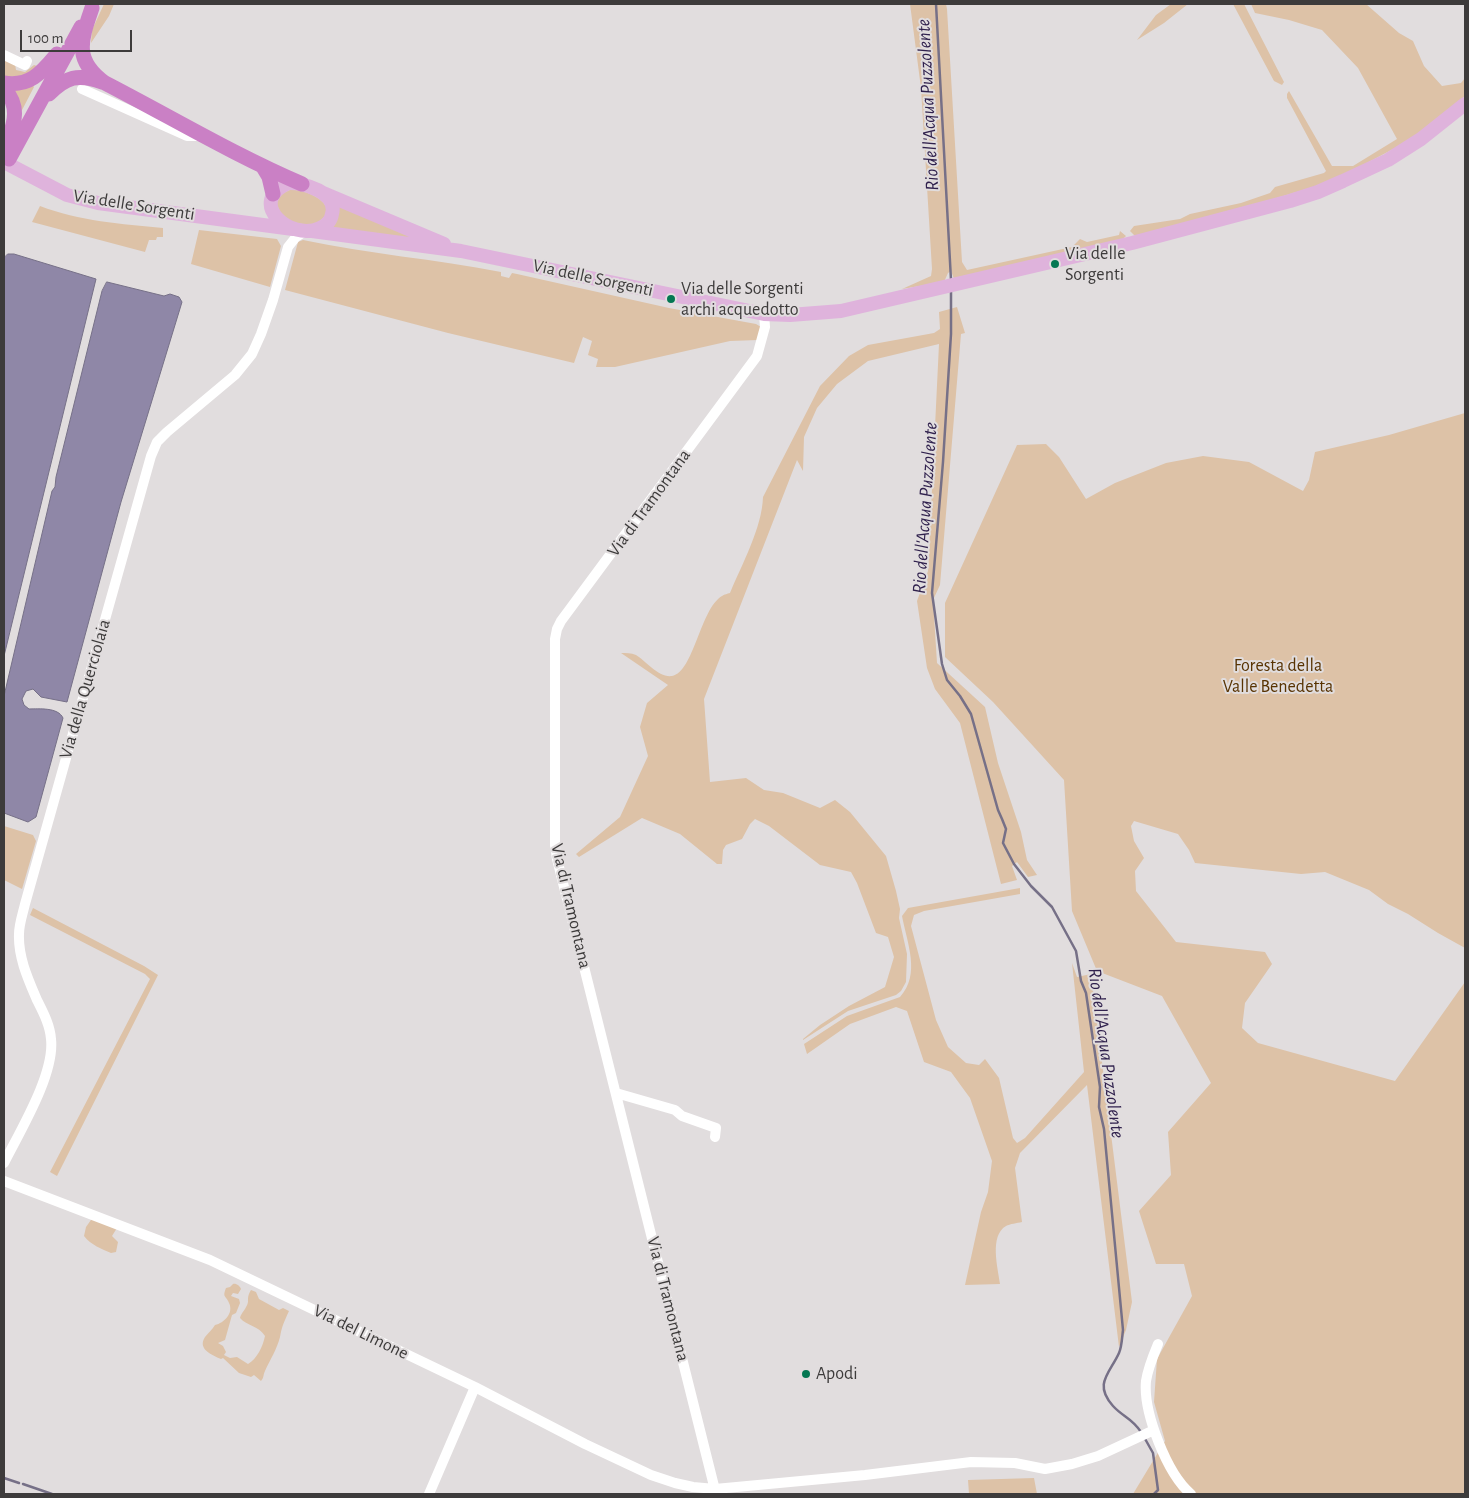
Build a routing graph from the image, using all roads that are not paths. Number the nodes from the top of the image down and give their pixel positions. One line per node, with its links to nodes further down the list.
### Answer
1 (90, 5): 2 (highway); 6 (highway); 9 (highway)
2 (57, 54): 5 (highway); 12 (highway)
3 (4, 55): 4 (street)
4 (27, 61)
5 (4, 82)
6 (105, 83): 9 (highway); 11 (highway)
7 (4, 88): 12 (highway)
8 (82, 89): 11 (street)
9 (40, 102): 12 (highway)
10 (1465, 104): 22 (main road, Via delle Sorgenti)
11 (203, 136): 13 (highway)
12 (5, 155): 17 (main road, Via delle Sorgenti)
13 (264, 167): 14 (highway); 16 (highway)
14 (302, 184): 15 (main road, Via delle Sorgenti); 16 (main road)
15 (322, 192): 19 (main road); 21 (main road, Via delle Sorgenti)
16 (272, 197): 17 (main road); 19 (main road)
17 (242, 221): 18 (main road, Via delle Sorgenti)
18 (275, 226): 19 (main road, Via delle Sorgenti); 20 (street)
19 (303, 230): 20 (street); 21 (main road, Via delle Sorgenti)
20 (288, 247): 25 (street, Via della Querciolaia)
21 (460, 251): 22 (main road, Via delle Sorgenti)
22 (764, 314): 23 (street, Via di Tramontana)
23 (616, 1093): 24 (street); 30 (street, Via di Tramontana)
24 (716, 1137)
25 (4, 1163)
26 (4, 1181): 28 (street, Via del Limone)
27 (1158, 1344): 29 (street)
28 (475, 1387): 30 (street, Via del Limone); 31 (street)
29 (1154, 1430): 30 (street, Via del Limone); 32 (street)
30 (715, 1492)
31 (428, 1494)
32 (1191, 1494)

